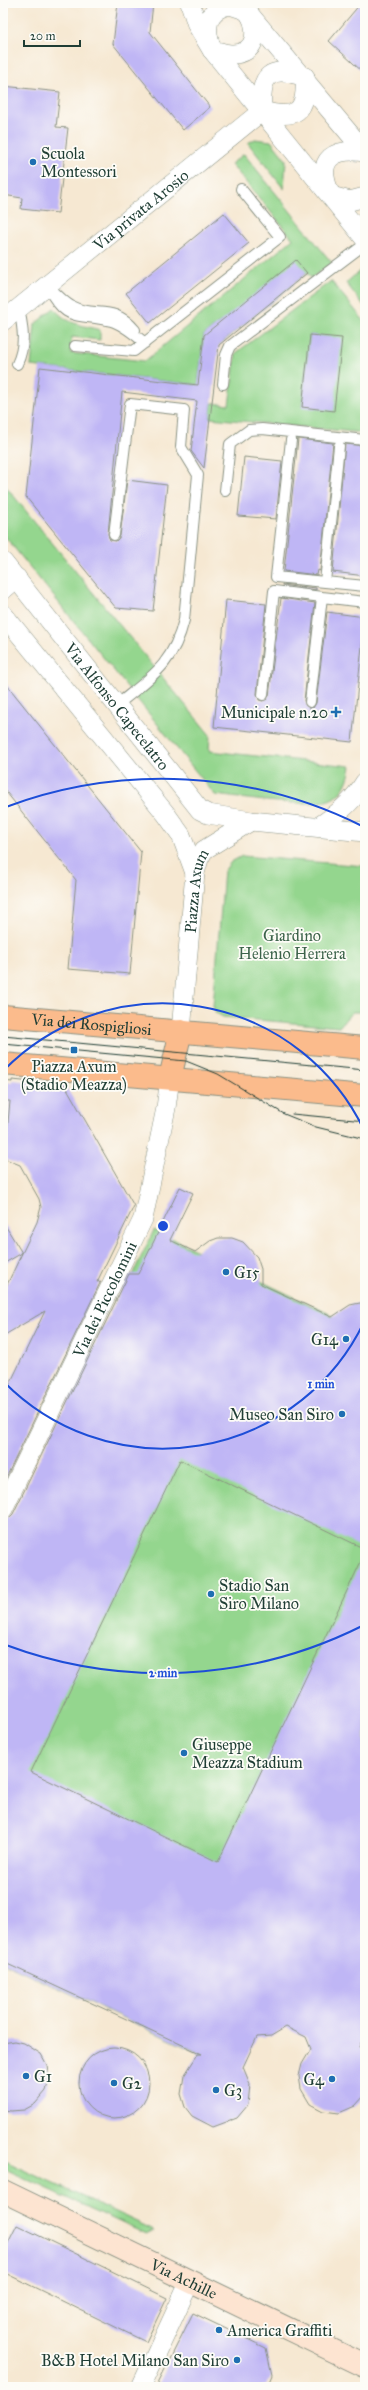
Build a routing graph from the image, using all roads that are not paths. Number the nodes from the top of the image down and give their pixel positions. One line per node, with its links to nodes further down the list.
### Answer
1 (190, 3): 3 (street)
2 (248, 6): 3 (street); 3 (street); 4 (street)
3 (212, 50): 5 (street)
4 (305, 77): 5 (street); 5 (street); 6 (street)
5 (262, 111): 8 (street); 12 (street, Via privata Arosio)
6 (365, 152): 8 (street)
7 (241, 189): 15 (lane)
8 (331, 196): 9 (street); 10 (street)
9 (365, 197)
10 (365, 239)
11 (365, 244): 18 (lane)
12 (47, 286): 13 (street, Via privata Arosio); 15 (lane)
13 (19, 308): 14 (street, Via privata Arosio); 17 (lane)
14 (3, 321)
15 (145, 343): 16 (lane)
16 (75, 346)
17 (17, 364)
18 (223, 384)
19 (291, 440): 25 (lane)
20 (365, 440): 22 (lane)
21 (339, 446): 25 (lane)
22 (225, 491)
23 (114, 535): 33 (lane)
24 (3, 562): 26 (street, Via Alfonso Capecelatro)
25 (324, 582): 27 (lane)
26 (10, 584): 33 (street, Via Alfonso Capecelatro)
27 (365, 586)
28 (322, 597): 29 (lane); 31 (lane); 32 (lane)
29 (365, 602)
30 (3, 614): 38 (street, Via Alfonso Capecelatro)
31 (262, 695)
32 (310, 702)
33 (117, 705): 35 (street, Via Alfonso Capecelatro)
34 (365, 782): 36 (street)
35 (251, 821): 36 (street); 38 (street, Piazza Axum)
36 (318, 827): 37 (street)
37 (365, 832)
38 (195, 873): 40 (street, Piazza Axum)
39 (3, 1016): 40 (main road, Via dei Rospigliosi)
40 (181, 1031): 41 (main road); 43 (main road, Piazza Axum)
41 (365, 1048)
42 (3, 1064): 43 (main road)
43 (170, 1078): 44 (main road); 45 (street, Via dei Piccolomini)
44 (363, 1095)
45 (3, 1509)
46 (3, 2191): 47 (street, Via Achille)
47 (190, 2281): 48 (street, Via Achille); 49 (street)
48 (363, 2360)
49 (141, 2387)

